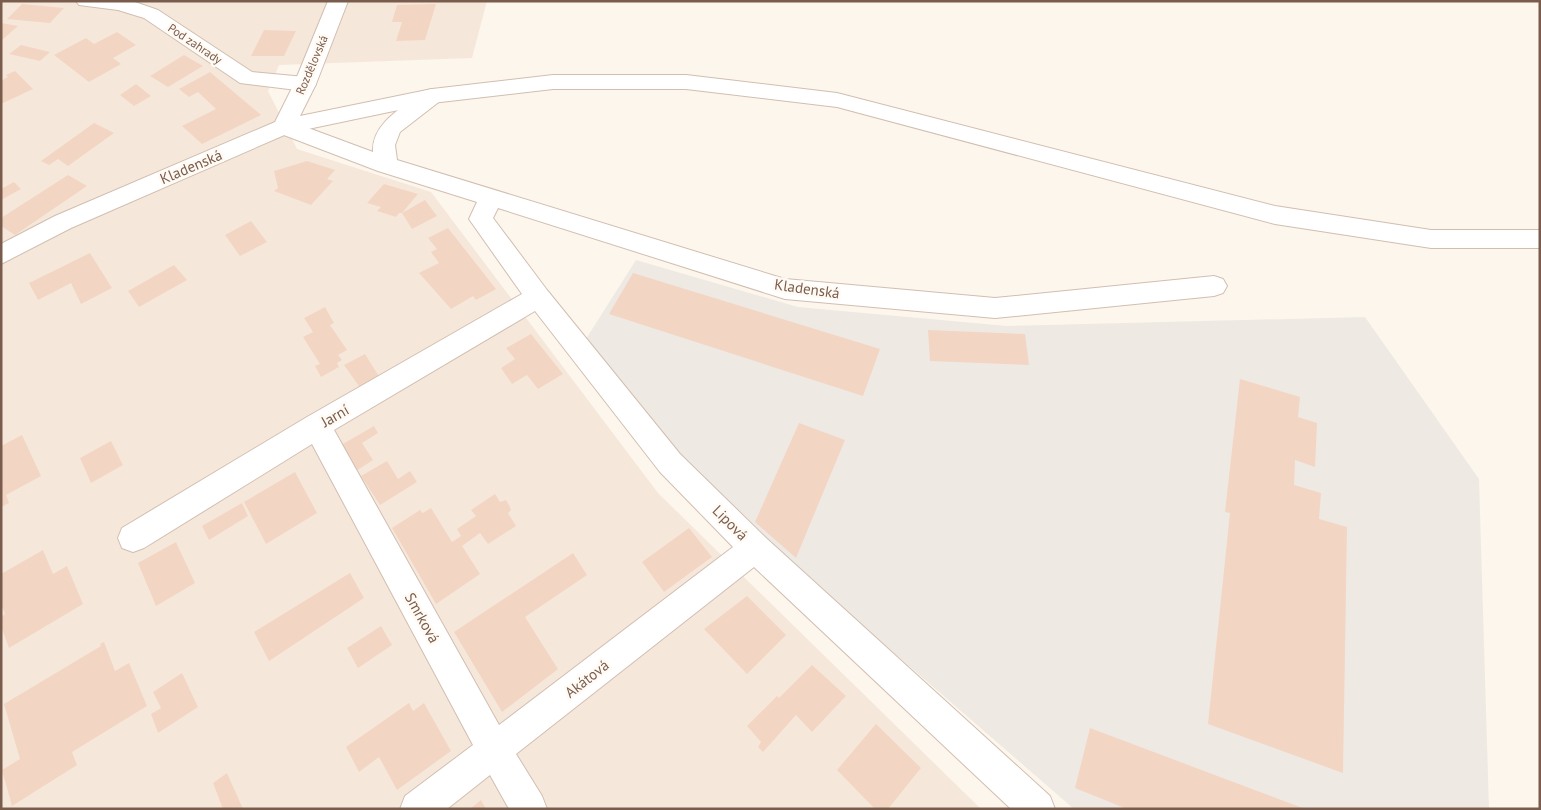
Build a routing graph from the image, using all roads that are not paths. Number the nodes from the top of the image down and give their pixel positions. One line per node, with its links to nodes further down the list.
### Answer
1 (86, 1): 3 (street, Pod zahrady)
2 (338, 1): 3 (street, Rozdělovská)
3 (305, 84): 5 (street, Rozdělovská)
4 (432, 96): 5 (street); 6 (street); 8 (street)
5 (284, 127): 6 (street, Kladenská); 9 (street, Kladenská)
6 (386, 165): 7 (street, Kladenská)
7 (491, 197): 10 (street, Kladenská); 11 (street, Lipová)
8 (1540, 239)
9 (1, 255)
10 (1214, 286)
11 (538, 297): 12 (street, Jarní); 14 (street, Lipová)
12 (317, 426): 13 (street, Jarní); 15 (street, Smrková)
13 (133, 538)
14 (755, 548): 15 (street, Akátová); 18 (street, Lipová)
15 (495, 751): 16 (street, Akátová); 17 (street, Smrková)
16 (418, 809)
17 (529, 809)
18 (1037, 809)

